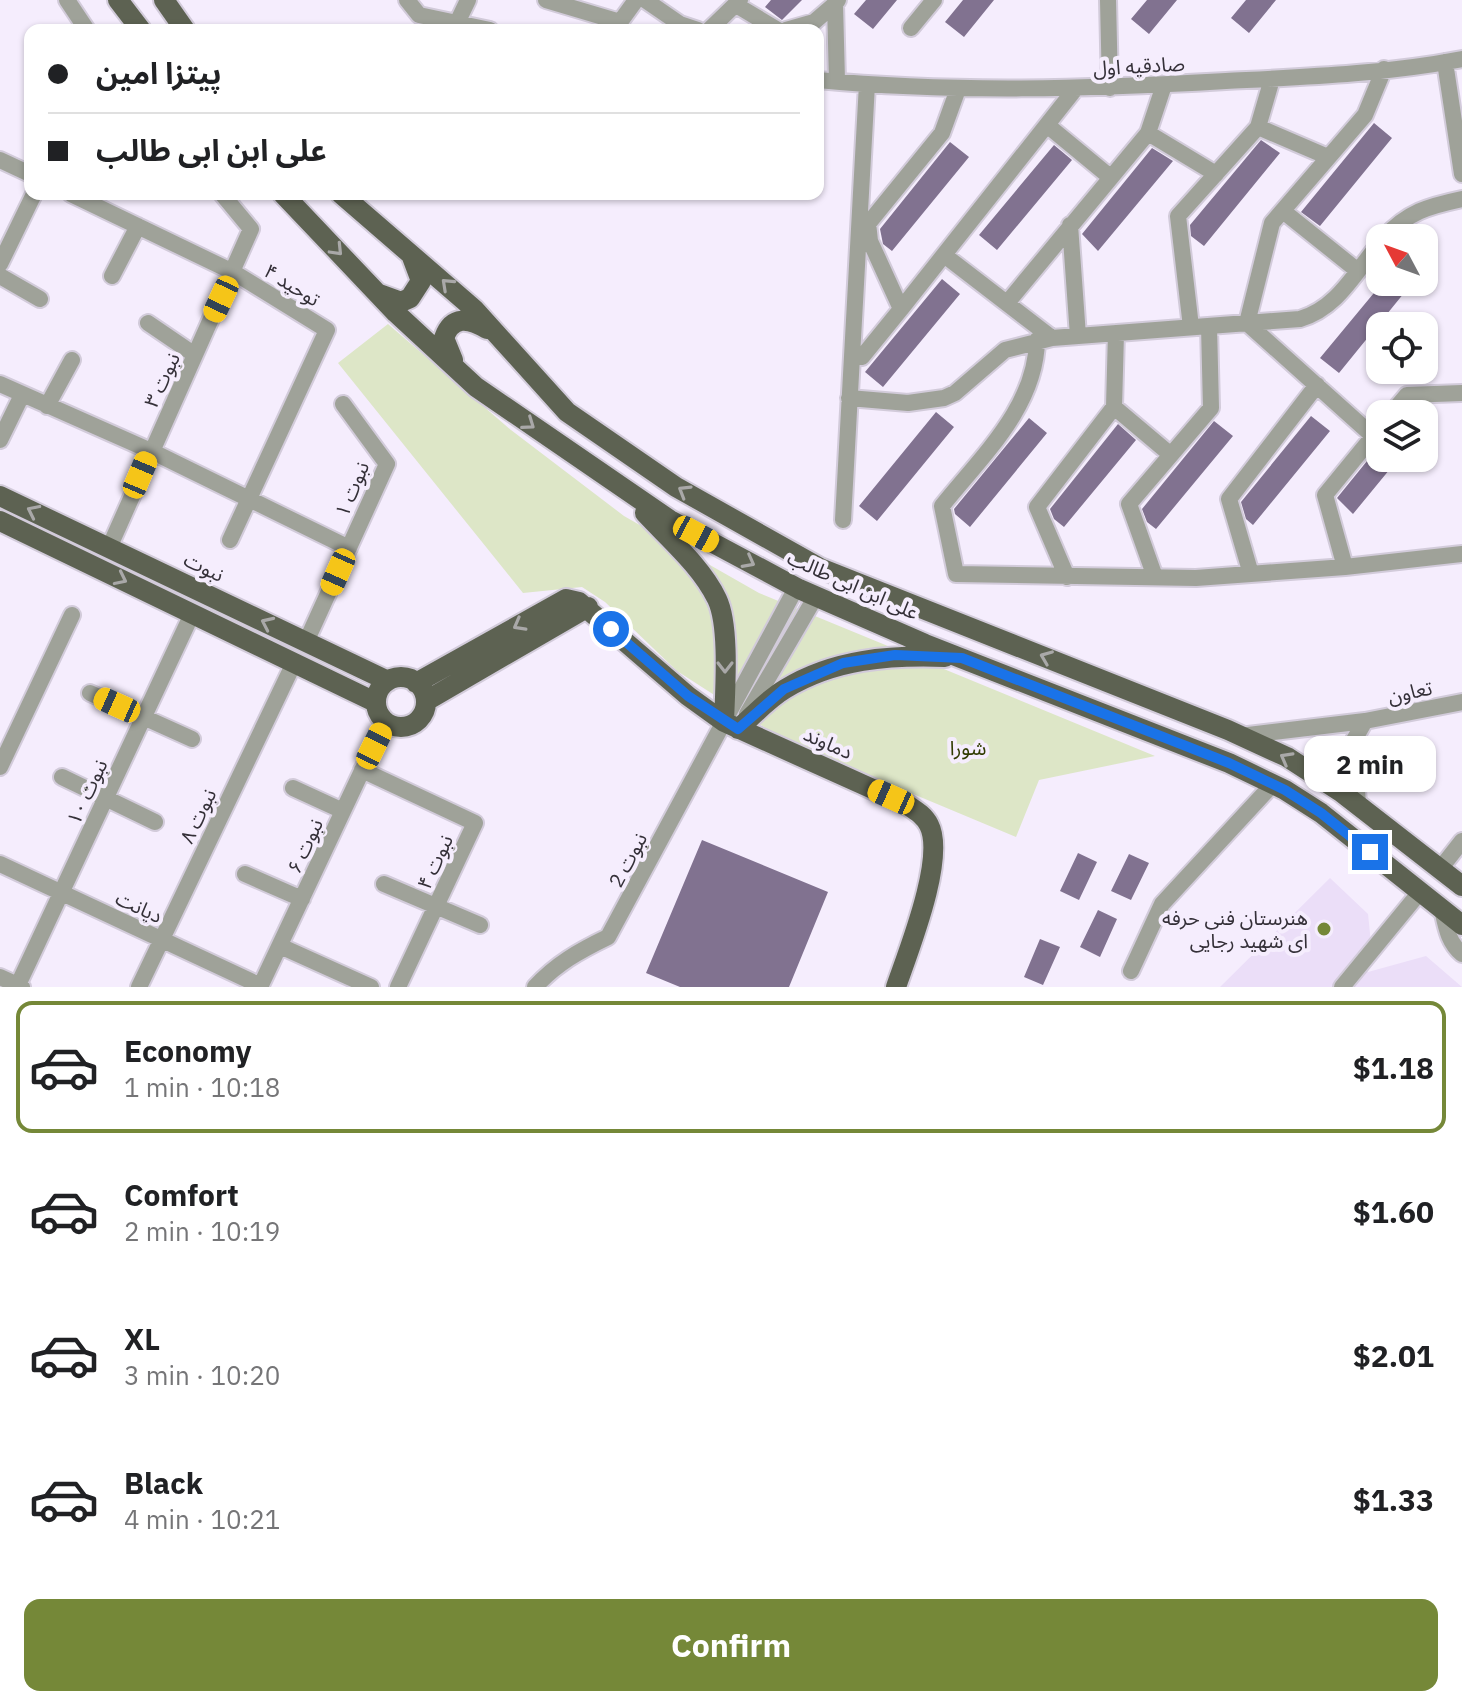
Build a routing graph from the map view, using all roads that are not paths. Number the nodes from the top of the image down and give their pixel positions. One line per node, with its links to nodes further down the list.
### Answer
1 (67, 0): 14 (street)
2 (118, 0): 15 (main road)
3 (164, 0): 16 (main road)
4 (407, 0): 13 (street)
5 (468, 0): 13 (street)
6 (546, 0): 7 (street)
7 (636, 0)
8 (645, 0): 18 (street)
9 (934, 0): 22 (street)
10 (1108, 0): 31 (street)
11 (738, 2): 19 (street); 20 (street)
12 (837, 2): 21 (street); 27 (street)
13 (457, 23): 17 (street)
14 (83, 24)
15 (136, 24)
16 (181, 24)
17 (462, 24)
18 (680, 24)
19 (715, 24)
20 (769, 24)
21 (807, 24)
22 (911, 28)
23 (1454, 61): 24 (street, صادقیه اول); 40 (street)
24 (1384, 69): 25 (street, صادقیه اول); 36 (street)
25 (1272, 79): 29 (street, صادقیه اول); 34 (street)
26 (824, 80): 27 (street, صادقیه اول)
27 (837, 81): 28 (street, صادقیه اول)
28 (867, 84): 32 (street, صادقیه اول); 52 (street)
29 (1164, 85): 31 (street, صادقیه اول); 35 (street)
30 (1076, 88): 31 (street, صادقیه اول); 32 (street, صادقیه اول); 33 (street)
31 (1110, 88)
32 (958, 89): 52 (street)
33 (1047, 125): 41 (street); 54 (street)
34 (1258, 127): 36 (street); 39 (street)
35 (1148, 133): 39 (street); 41 (street)
36 (1328, 157): 48 (street)
37 (0, 160): 38 (street)
38 (24, 171)
39 (1216, 174): 68 (street)
40 (1462, 174)
41 (1110, 177): 50 (street)
42 (1462, 199): 49 (street)
43 (31, 200): 56 (street)
44 (84, 200): 51 (street, توحید ۴)
45 (227, 200): 58 (street, نبوت ۳)
46 (289, 200): 61 (main road, علی ابن ابی طالب, one-way to 61)
47 (348, 200): 53 (main road, علی ابن ابی طالب)
48 (1283, 211): 57 (street); 66 (street)
49 (1399, 224)
50 (1070, 225): 63 (street); 71 (street)
51 (138, 226): 58 (street, توحید ۴); 60 (street)
52 (863, 229): 64 (street); 81 (street)
53 (409, 251): 61 (main road); 70 (main road, علی ابن ابی طالب, one-way to 53)
54 (944, 255): 63 (street); 64 (street)
55 (1366, 261): 57 (street)
56 (0, 264)
57 (1358, 271): 66 (street)
58 (233, 272): 73 (street, نبوت ۳); 93 (street, توحید ۴)
59 (0, 276): 62 (street)
60 (112, 276)
61 (379, 294): 76 (main road, علی ابن ابی طالب)
62 (40, 299)
63 (1007, 303): 72 (street)
64 (901, 309): 74 (street)
65 (148, 323): 73 (street)
66 (1247, 323): 67 (street); 78 (street)
67 (1209, 326): 68 (street); 90 (street)
68 (1191, 327): 69 (street)
69 (1116, 333): 71 (street); 85 (street)
70 (498, 335): 76 (main road); 121 (main road, علی ابن ابی طالب, one-way to 70)
71 (1078, 336): 72 (street)
72 (1044, 339): 81 (street); 102 (street)
73 (195, 355): 89 (street, نبوت ۳)
74 (862, 357)
75 (72, 360): 84 (street)
76 (464, 377): 91 (main road, علی ابن ابی طالب, one-way to 91)
77 (0, 384): 80 (street)
78 (1317, 385): 86 (street); 101 (street)
79 (1462, 393): 82 (street)
80 (22, 395): 84 (street); 87 (street)
81 (849, 398): 94 (street)
82 (1403, 400)
83 (343, 404): 98 (street, نبوت ۱)
84 (47, 406): 89 (street)
85 (1114, 407): 90 (street); 102 (street)
86 (1366, 423)
87 (0, 440)
88 (1366, 445): 100 (street)
89 (151, 451): 93 (street); 97 (street, نبوت ۳)
90 (1171, 455): 103 (street)
91 (620, 487): 104 (main road, علی ابن ابی طالب, one-way to 104); 120 (main road, one-way to 120)
92 (0, 496): 97 (main road, نبوت, one-way to 92)
93 (250, 500): 96 (street, توحید ۴); 98 (street)
94 (843, 520)
95 (0, 521): 107 (main road, one-way to 107)
96 (230, 540)
97 (109, 548): 105 (main road, نبوت)
98 (349, 548): 109 (street, نبوت ۱)
99 (1462, 554): 100 (street)
100 (1345, 567): 101 (street)
101 (1251, 574): 103 (street)
102 (1067, 577): 103 (street)
103 (1155, 577)
104 (796, 588): 106 (main road, علی ابن ابی طالب); 120 (street)
105 (202, 593): 107 (main road); 109 (main road, نبوت, one-way to 105)
106 (816, 596): 110 (main road, علی ابن ابی طالب); 120 (street)
107 (192, 614): 111 (main road); 117 (street, نبوت ۱۰)
108 (72, 615): 123 (street)
109 (306, 642): 112 (main road, نبوت)
110 (962, 658): 120 (main road); 126 (main road, علی ابن ابی طالب)
111 (294, 663): 115 (main road); 145 (street, نبوت ۸)
112 (388, 681): 113 (main road); 115 (main road)
113 (421, 692): 119 (main road); 120 (main road)
114 (90, 693): 117 (street)
115 (375, 702): 119 (main road)
116 (1462, 702): 118 (street, تعاون)
117 (144, 717): 122 (street); 128 (street, نبوت ۱۰)
118 (1365, 721): 121 (street, تعاون); 129 (street)
119 (385, 722): 124 (street, نبوت ۶)
120 (731, 726): 155 (street, نبوت 2); 156 (main road, دماوند)
121 (1240, 736): 129 (main road, علی ابن ابی طالب, one-way to 121)
122 (192, 739)
123 (0, 767)
124 (362, 770): 130 (street, نبوت ۶); 141 (street, نبوت ۴)
125 (62, 777): 128 (street)
126 (1273, 784): 138 (main road, علی ابن ابی طالب); 148 (street)
127 (293, 788): 130 (street)
128 (106, 799): 131 (street); 139 (street, نبوت ۱۰)
129 (1358, 805): 134 (main road, علی ابن ابی طالب)
130 (343, 811): 140 (street, نبوت ۶)
131 (155, 822)
132 (1462, 841): 134 (street)
133 (0, 864): 139 (street, دیانت)
134 (1440, 869): 137 (main road, علی ابن ابی طالب)
135 (245, 874): 140 (street)
136 (384, 884): 141 (street)
137 (1462, 886)
138 (1420, 892): 142 (main road, علی ابن ابی طالب); 157 (street)
139 (62, 893): 145 (street, دیانت); 150 (street, نبوت ۱۰)
140 (302, 899): 146 (street, نبوت ۶)
141 (436, 907): 143 (street); 154 (street, نبوت ۴)
142 (1442, 909): 144 (main road, علی ابن ابی طالب); 147 (street)
143 (480, 925)
144 (1462, 925)
145 (161, 940): 151 (street, نبوت ۸); 152 (street, دیانت)
146 (280, 946): 152 (street, نبوت ۶); 153 (street)
147 (1462, 954)
148 (1131, 971)
149 (0, 977): 150 (street)
150 (19, 986)
151 (139, 987)
152 (260, 987)
153 (371, 987)
154 (398, 987)
155 (535, 987)
156 (896, 987)
157 (1342, 987)

